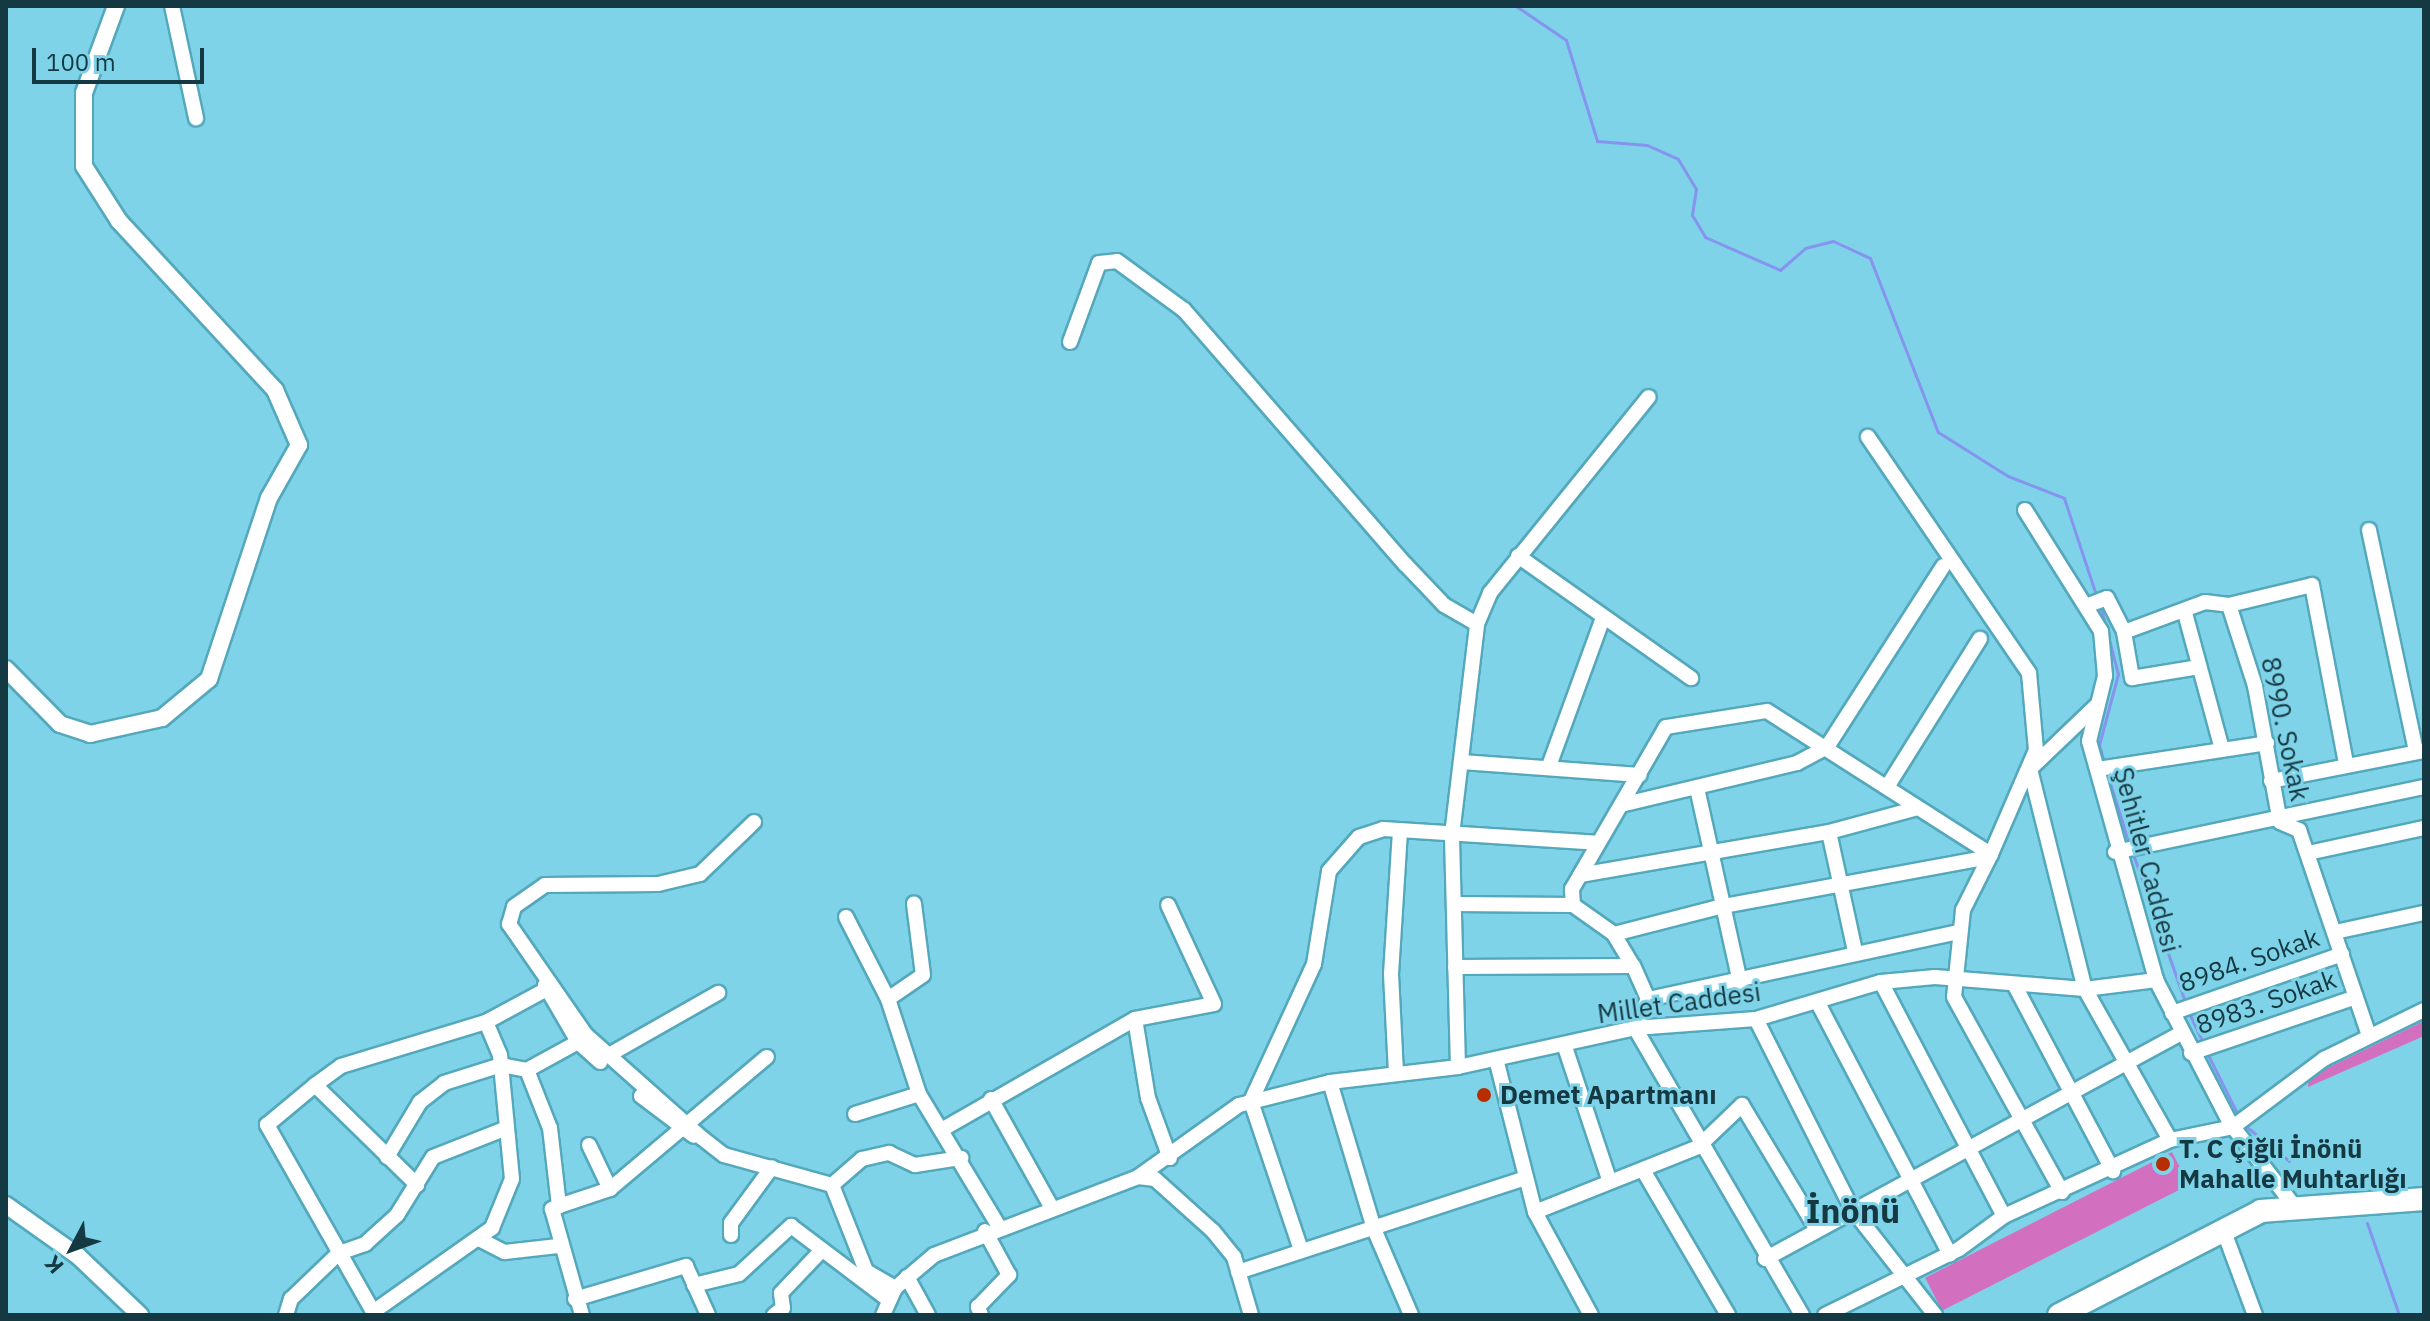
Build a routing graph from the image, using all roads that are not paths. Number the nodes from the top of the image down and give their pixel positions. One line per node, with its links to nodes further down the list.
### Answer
1 (116, 6): 19 (street)
2 (172, 6): 3 (street)
3 (196, 118)
4 (1070, 342): 15 (street)
5 (1649, 397): 9 (street)
6 (1868, 437): 30 (street)
7 (2025, 510): 11 (street, Şehitler Caddesi)
8 (2369, 530): 25 (street)
9 (1518, 556): 14 (street); 15 (street)
10 (1943, 566): 23 (street)
11 (2088, 605): 16 (street); 21 (street, Şehitler Caddesi)
12 (2229, 605): 13 (street); 22 (street, 8990. Sokak); 27 (street)
13 (2185, 613): 16 (street); 18 (street)
14 (1602, 620): 20 (street); 28 (street)
15 (1477, 624): 26 (street)
16 (2124, 632): 18 (street)
17 (1980, 639): 33 (street)
18 (2199, 667): 24 (street)
19 (6, 669)
20 (1691, 678)
21 (2096, 706): 29 (street, Şehitler Caddesi); 30 (street)
22 (2267, 743): 24 (street); 32 (street, 8990. Sokak)
23 (1827, 747): 31 (street); 33 (street); 35 (street)
24 (2222, 749): 29 (street)
25 (2420, 751): 27 (street)
26 (1462, 762): 28 (street); 43 (street)
27 (2346, 763): 32 (street)
28 (1549, 766): 31 (street)
29 (2103, 768): 46 (street, Şehitler Caddesi)
30 (2030, 769): 48 (street); 71 (street)
31 (1640, 775): 36 (street)
32 (2271, 781): 39 (street, 8990. Sokak)
33 (1887, 787): 37 (street)
34 (2424, 787): 39 (street)
35 (1697, 788): 36 (street); 45 (street)
36 (1625, 804): 44 (street)
37 (1918, 808): 42 (street); 48 (street)
38 (754, 822): 70 (street)
39 (2280, 822): 46 (street); 47 (street, 8990. Sokak)
40 (2424, 828): 47 (street)
41 (1400, 830): 43 (street); 95 (street); 101 (street)
42 (1829, 832): 45 (street); 50 (street)
43 (1452, 835): 44 (street); 52 (street)
44 (1598, 843): 49 (street)
45 (1709, 850): 49 (street); 55 (street)
46 (2115, 852): 66 (street, Şehitler Caddesi)
47 (2308, 853): 59 (street, 8990. Sokak)
48 (1988, 856): 50 (street); 58 (street)
49 (1580, 875): 54 (street)
50 (1840, 885): 55 (street); 61 (street)
51 (914, 904): 74 (street)
52 (1454, 904): 54 (street); 64 (street)
53 (1168, 905): 79 (street)
54 (1573, 905): 60 (street)
55 (1723, 906): 60 (street); 67 (street)
56 (2424, 913): 59 (street)
57 (846, 917): 74 (street)
58 (1958, 932): 61 (street); 65 (street)
59 (2335, 932): 62 (street, 8990. Sokak)
60 (1614, 934): 63 (street)
61 (1855, 951): 67 (street)
62 (2342, 954): 73 (street, 8990. Sokak); 77 (street, 8984. Sokak)
63 (1633, 966): 64 (street); 75 (street)
64 (1455, 967): 93 (street)
65 (1951, 978): 68 (street, Millet Caddesi); 69 (street, Millet Caddesi); 103 (street)
66 (2156, 980): 71 (street, Millet Caddesi); 77 (street, Şehitler Caddesi)
67 (1740, 982): 75 (street)
68 (1881, 982): 76 (street, Millet Caddesi); 111 (street)
69 (2014, 984): 71 (street, Millet Caddesi); 98 (street)
70 (545, 985): 81 (street); 85 (street); 88 (street)
71 (2085, 989): 91 (street)
72 (718, 993): 88 (street)
73 (2356, 997): 84 (street, 8990. Sokak); 87 (street, 8983. Sokak)
74 (888, 999): 99 (street)
75 (1648, 999): 82 (street)
76 (1818, 1003): 80 (street, Millet Caddesi); 119 (street)
77 (2182, 1009): 83 (street, Şehitler Caddesi)
78 (2424, 1010): 84 (street)
79 (1135, 1019): 100 (street); 114 (street)
80 (1756, 1019): 82 (street, Millet Caddesi); 131 (street)
81 (486, 1022): 92 (street); 97 (street)
82 (1635, 1028): 86 (street, Millet Caddesi); 110 (street)
83 (2181, 1033): 87 (street, Şehitler Caddesi); 91 (street)
84 (2368, 1033): 104 (street)
85 (578, 1042): 94 (street); 106 (street)
86 (1565, 1047): 90 (street, Millet Caddesi); 121 (street)
87 (2200, 1049): 104 (street, Şehitler Caddesi)
88 (607, 1056): 106 (street)
89 (767, 1057): 106 (street)
90 (1496, 1059): 93 (street, Millet Caddesi); 120 (street)
91 (2127, 1063): 98 (street); 108 (street)
92 (501, 1065): 94 (street); 105 (street); 112 (street)
93 (1458, 1067): 95 (street, Millet Caddesi)
94 (527, 1070): 128 (street)
95 (1396, 1073): 96 (street, Millet Caddesi)
96 (1330, 1082): 101 (street, Millet Caddesi); 136 (street)
97 (315, 1085): 112 (street); 143 (street)
98 (2070, 1090): 103 (street); 117 (street)
99 (919, 1094): 102 (street); 107 (street)
100 (991, 1099): 107 (street); 130 (street)
101 (1251, 1101): 114 (street, Millet Caddesi); 141 (street)
102 (855, 1114)
103 (2021, 1116): 111 (street); 125 (street)
104 (2233, 1127): 108 (street); 129 (street, Şehitler Caddesi)
105 (504, 1129): 122 (street); 139 (street)
106 (688, 1129): 115 (street); 124 (street)
107 (943, 1129): 113 (street)
108 (2170, 1140): 117 (street)
109 (589, 1145): 124 (street)
110 (1698, 1147): 116 (street); 135 (street); 145 (street)
111 (1965, 1147): 119 (street); 133 (street)
112 (387, 1157): 122 (street)
113 (961, 1158): 123 (street); 134 (street)
114 (1170, 1158): 118 (street, Millet Caddesi)
115 (772, 1167): 123 (street); 138 (street)
116 (1643, 1170): 121 (street); 164 (street)
117 (2113, 1171): 125 (street)
118 (1138, 1177): 130 (street, Millet Caddesi); 146 (street)
119 (1910, 1178): 131 (street); 144 (street)
120 (1523, 1179): 132 (street); 136 (street)
121 (1609, 1179): 132 (street)
122 (417, 1185): 143 (street)
123 (832, 1185): 150 (street)
124 (610, 1189): 128 (street)
125 (2062, 1192): 133 (street)
126 (2424, 1199): 129 (main road)
127 (6, 1205): 153 (street)
128 (559, 1206): 140 (street)
129 (2295, 1207): 137 (main road)
130 (1052, 1208): 134 (street, Millet Caddesi)
131 (1852, 1209): 135 (street); 147 (street)
132 (1535, 1212): 163 (street)
133 (2004, 1216): 144 (street)
134 (992, 1228): 148 (street, Millet Caddesi); 160 (street)
135 (1816, 1228): 145 (street)
136 (1374, 1229): 141 (street); 162 (street)
137 (2223, 1229): 168 (main road); 169 (street)
138 (731, 1235)
139 (479, 1239): 140 (street); 152 (street)
140 (558, 1246): 151 (street)
141 (1301, 1250): 146 (street)
142 (821, 1251): 149 (street); 150 (street); 157 (street)
143 (339, 1253): 152 (street); 154 (street)
144 (1950, 1254): 147 (street)
145 (1765, 1259): 165 (street)
146 (1238, 1272): 161 (street)
147 (1904, 1276): 166 (street); 167 (street)
148 (907, 1277): 150 (street, Millet Caddesi); 159 (street)
149 (694, 1285): 151 (street); 156 (street)
150 (892, 1294): 158 (street)
151 (575, 1299): 155 (street)
152 (374, 1313)
153 (140, 1315)
154 (286, 1315)
155 (582, 1315)
156 (708, 1315)
157 (774, 1315)
158 (883, 1315)
159 (928, 1315)
160 (981, 1315)
161 (1251, 1315)
162 (1411, 1315)
163 (1591, 1315)
164 (1728, 1315)
165 (1802, 1315)
166 (1825, 1315)
167 (1935, 1315)
168 (2059, 1315)
169 (2255, 1315)

